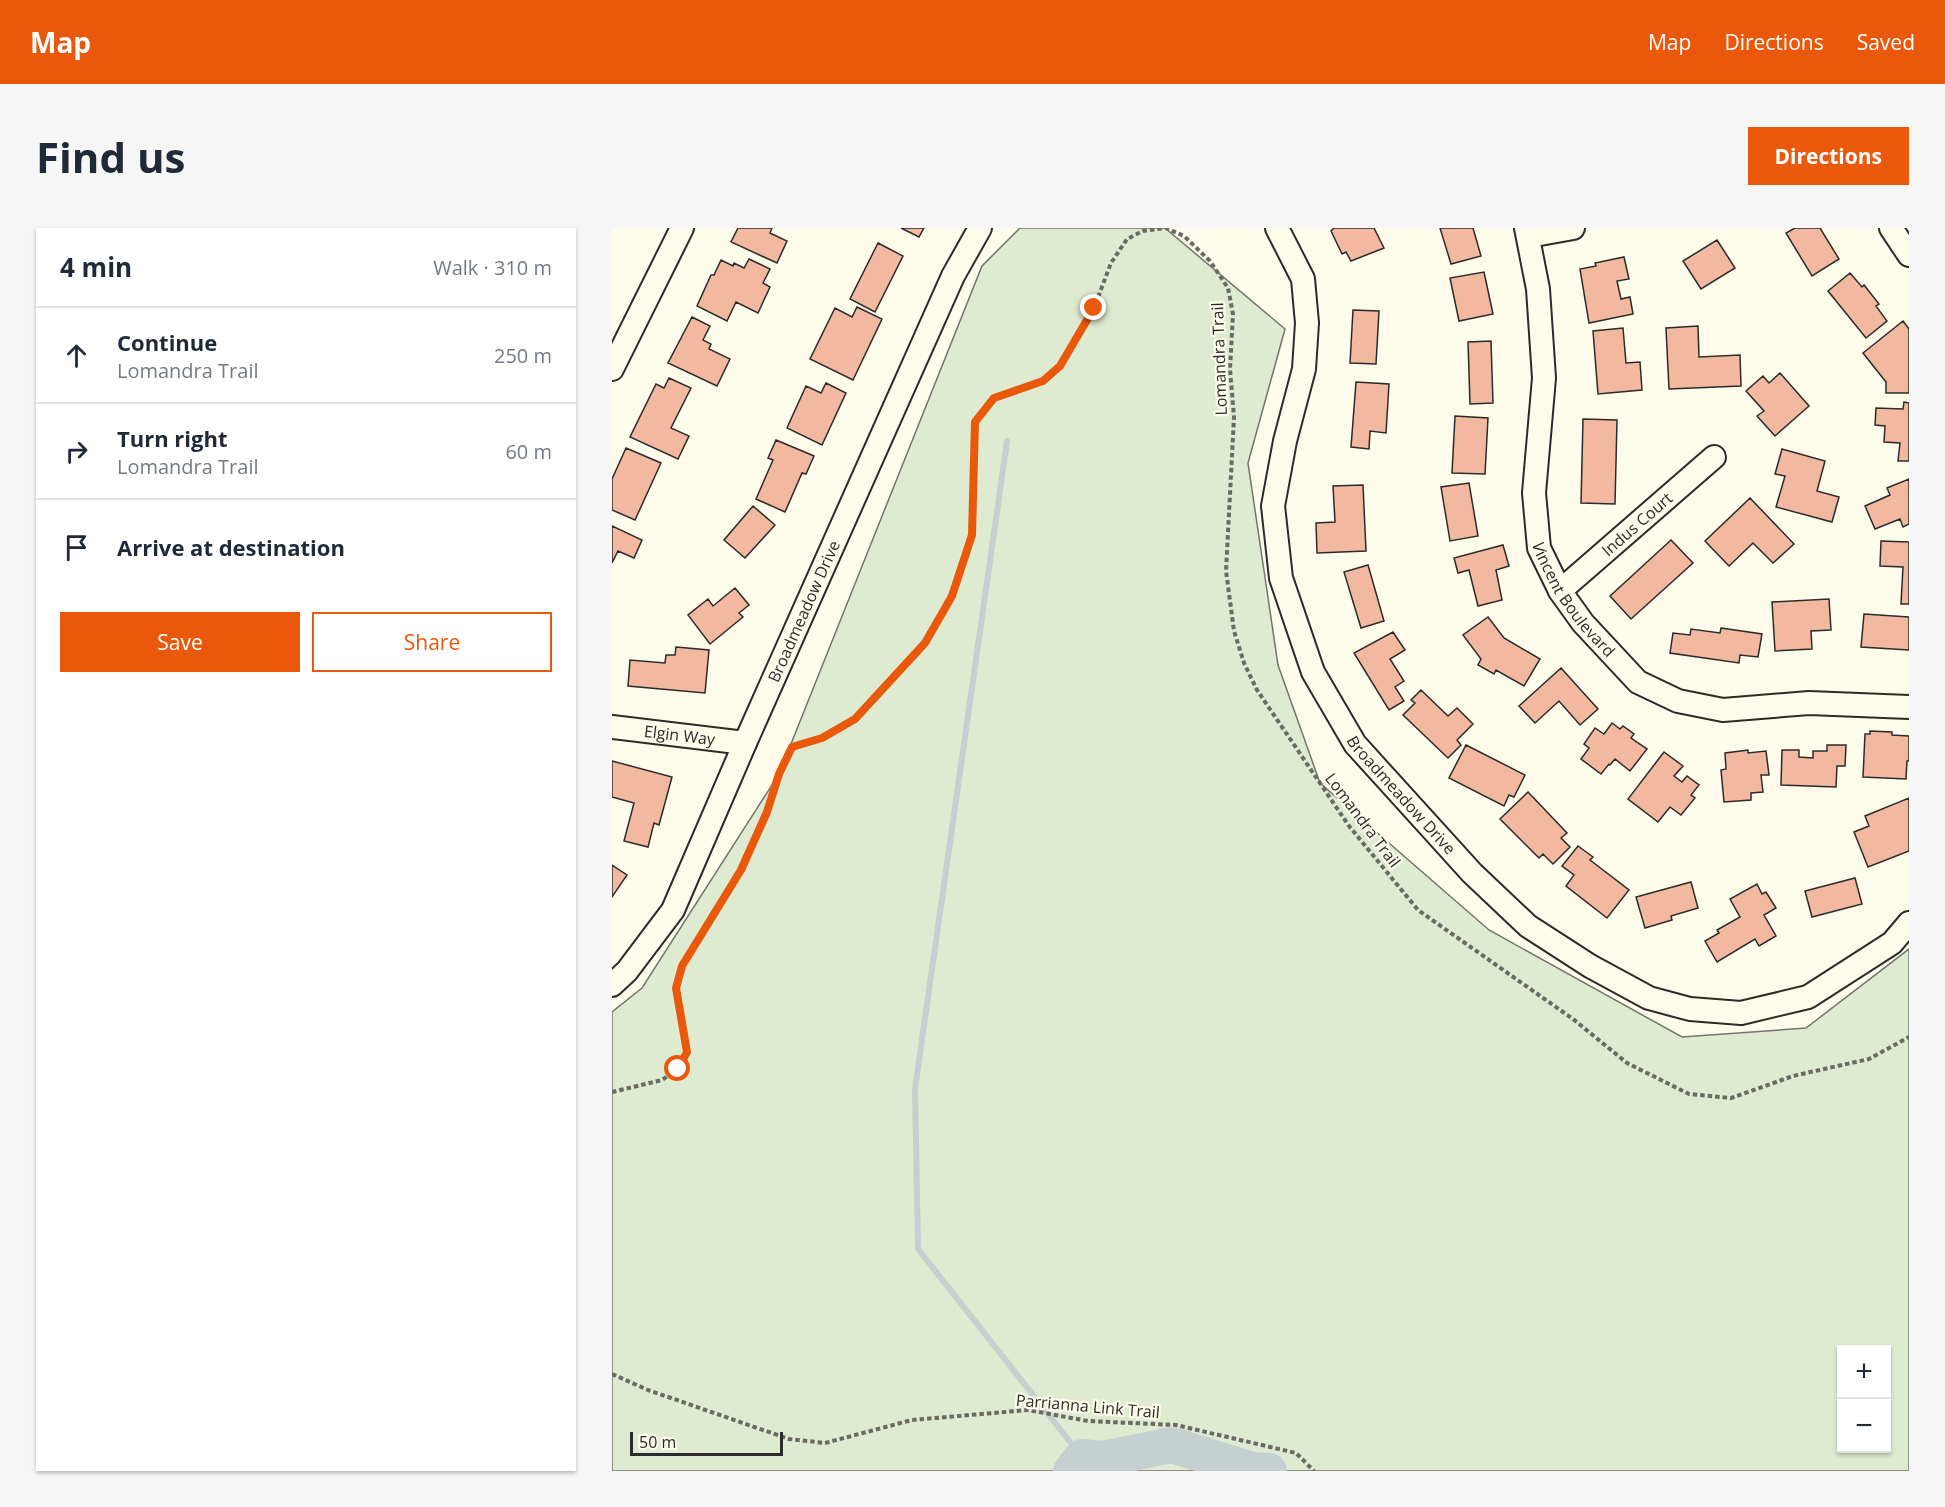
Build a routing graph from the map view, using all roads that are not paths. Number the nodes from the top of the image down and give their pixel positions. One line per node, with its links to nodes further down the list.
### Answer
1 (682, 228): 8 (street)
2 (980, 228): 13 (street, Broadmeadow Drive)
3 (1277, 228): 14 (street, Broadmeadow Drive)
4 (1573, 228): 6 (street)
5 (1891, 228): 7 (street)
6 (1528, 232): 10 (street, Vincent Boulevard)
7 (1909, 255)
8 (615, 355)
9 (1714, 457): 10 (street, Indus Court)
10 (1560, 591): 11 (street, Vincent Boulevard)
11 (1909, 707)
12 (612, 727): 13 (street, Elgin Way)
13 (745, 743): 15 (street, Broadmeadow Drive)
14 (1909, 923)
15 (612, 985)

